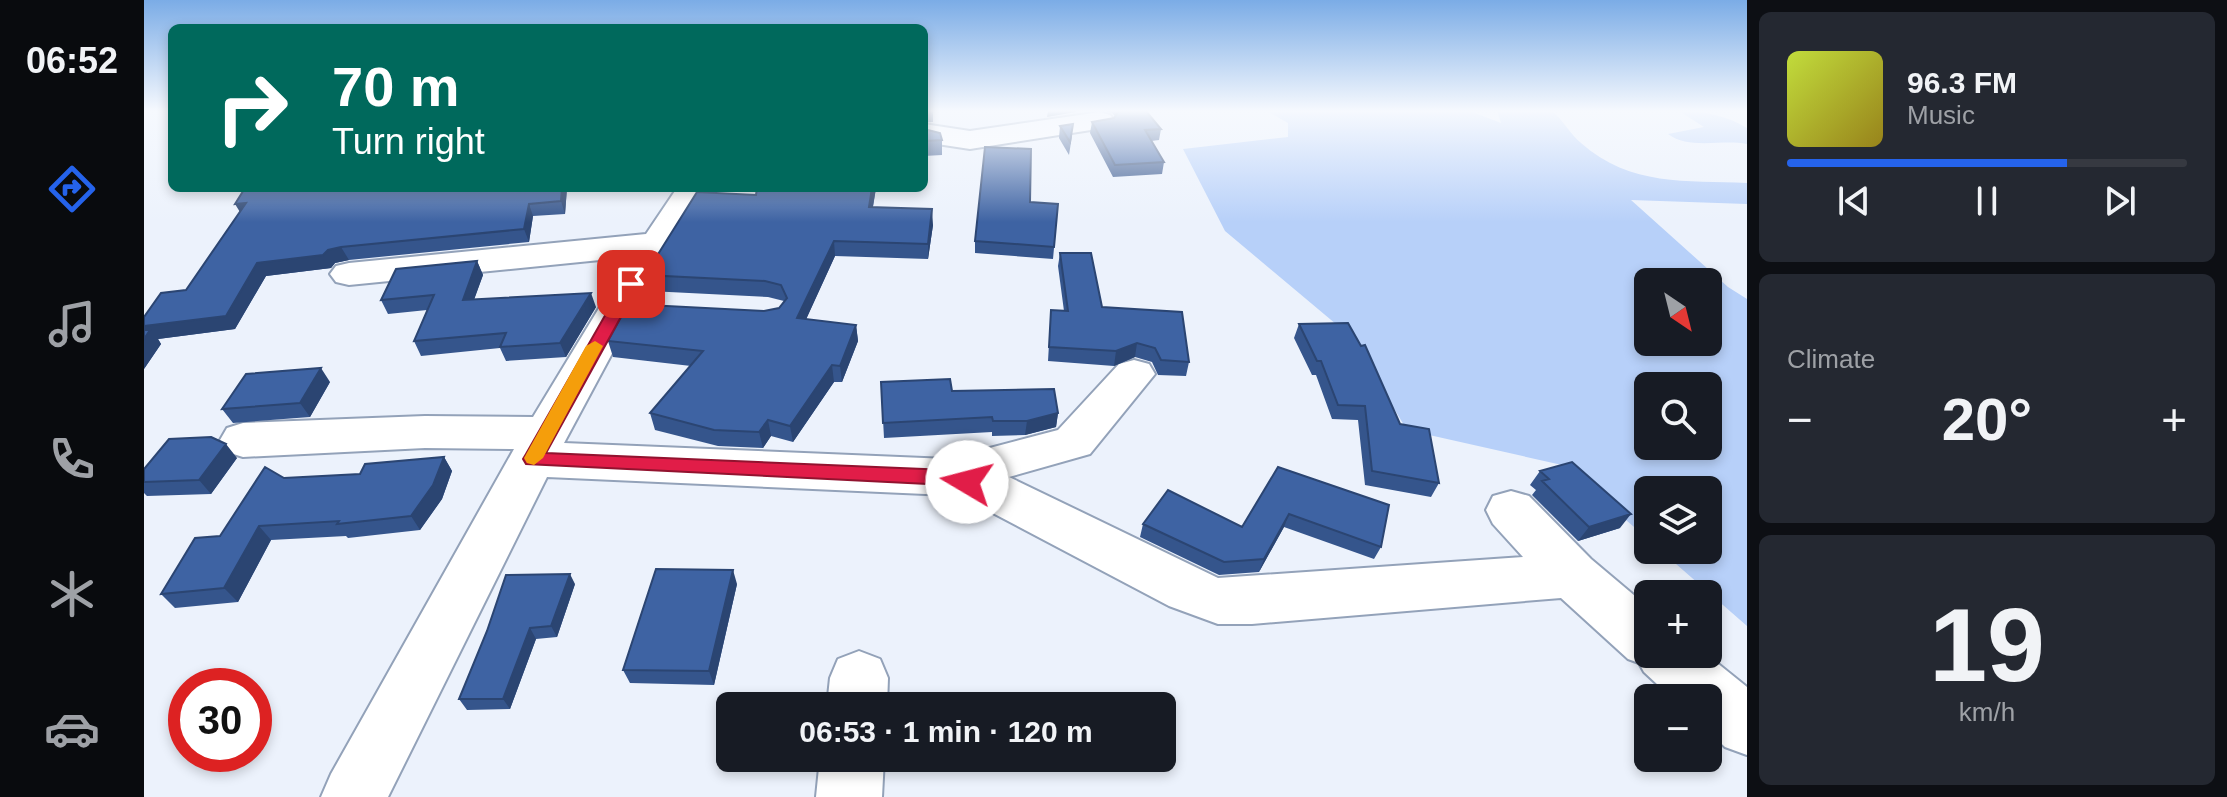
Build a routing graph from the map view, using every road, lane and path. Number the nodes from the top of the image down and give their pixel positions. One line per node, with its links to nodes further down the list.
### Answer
1 (983, 148): 2 (street)
2 (1030, 155)
3 (690, 192): 4 (street)
4 (656, 244): 5 (street); 8 (street)
5 (349, 274)
6 (1134, 374): 9 (street)
7 (243, 440): 8 (street)
8 (539, 446): 9 (street); 16 (street)
9 (948, 477): 11 (street)
10 (1511, 510): 11 (street)
11 (1572, 575): 12 (street)
12 (1634, 629)
13 (1680, 668): 14 (street)
14 (1747, 726)
15 (851, 772): 17 (street)
16 (354, 797)
17 (849, 797)

